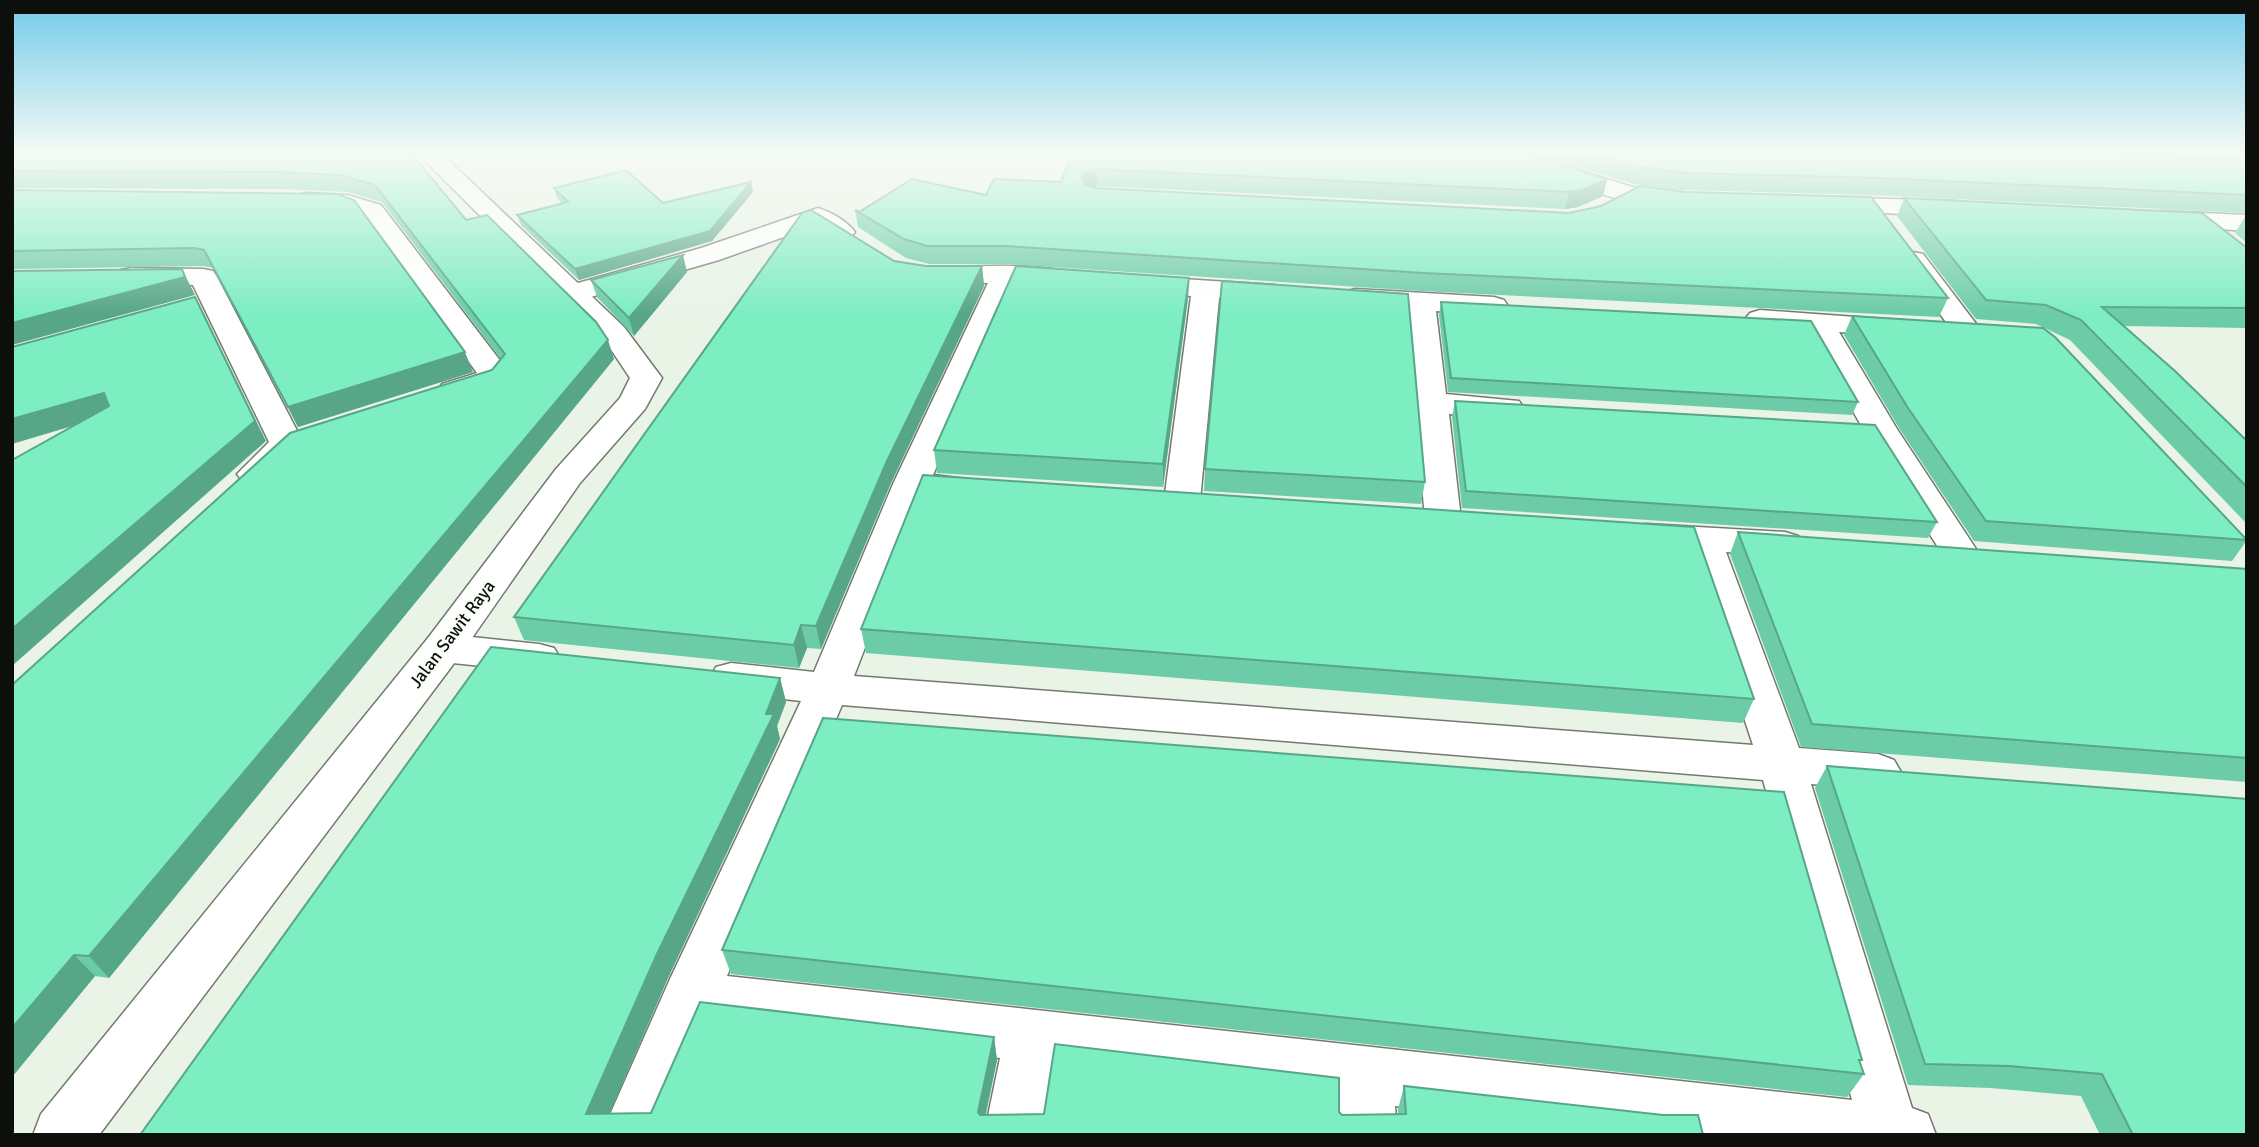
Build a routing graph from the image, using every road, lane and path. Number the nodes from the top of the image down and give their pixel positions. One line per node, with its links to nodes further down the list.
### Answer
1 (364, 208): 22 (street)
2 (485, 208): 17 (street, Jalan Sawit Raya)
3 (1602, 208): 7 (street)
4 (1874, 208): 21 (street)
5 (1926, 208): 6 (street)
6 (1979, 210)
7 (1595, 211)
8 (2139, 218): 9 (street)
9 (2198, 220): 10 (street); 12 (street)
10 (2247, 223)
11 (862, 245): 17 (street)
12 (2237, 250)
13 (907, 272): 14 (street)
14 (1006, 275): 16 (street); 27 (street)
15 (102, 276): 29 (street)
16 (1206, 289): 18 (street); 30 (street)
17 (575, 293): 36 (street, Jalan Sawit Raya)
18 (1421, 303): 19 (street); 23 (street)
19 (1517, 307)
20 (1735, 318): 21 (street)
21 (1818, 322): 26 (street)
22 (426, 400)
23 (1430, 403): 24 (street); 31 (street)
24 (1539, 410)
25 (1839, 427): 26 (street)
26 (1880, 429): 35 (street)
27 (911, 484): 28 (street); 39 (street)
28 (1006, 490)
29 (226, 499)
30 (1182, 501)
31 (1443, 519)
32 (1607, 532): 33 (street)
33 (1703, 539): 34 (street); 40 (street)
34 (1825, 547)
35 (1920, 552)
36 (443, 648): 37 (street); 47 (street, Jalan Sawit Raya)
37 (581, 662)
38 (691, 674): 39 (street)
39 (828, 689): 40 (street); 42 (street)
40 (1782, 765): 41 (street); 46 (street)
41 (1919, 776)
42 (689, 996): 43 (street); 48 (street)
43 (1032, 1035): 44 (street); 49 (street)
44 (1365, 1075): 45 (street); 50 (street)
45 (1721, 1124): 46 (street)
46 (1899, 1134)
47 (62, 1135)
48 (629, 1135)
49 (1014, 1135)
50 (1367, 1135)

